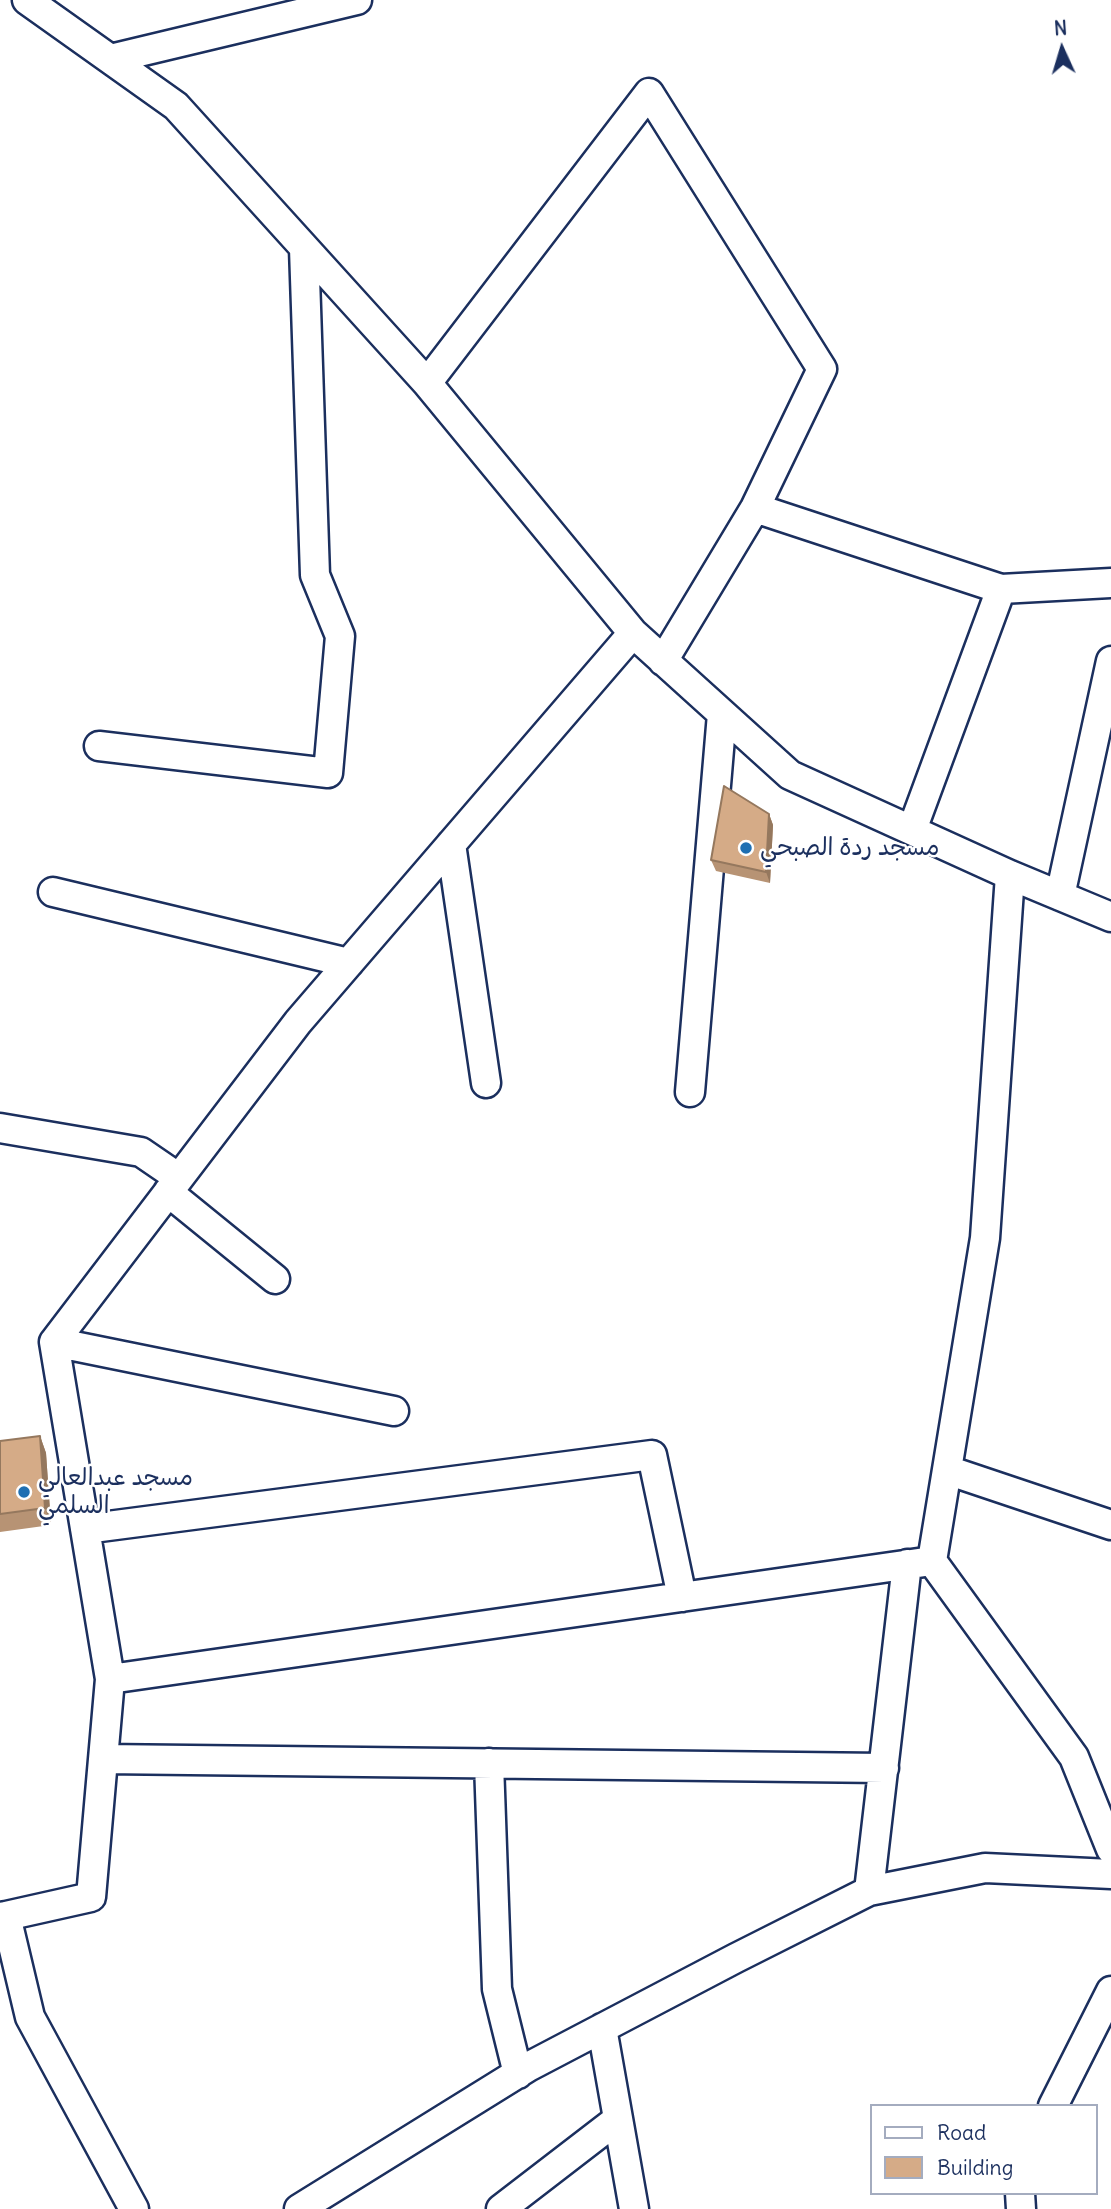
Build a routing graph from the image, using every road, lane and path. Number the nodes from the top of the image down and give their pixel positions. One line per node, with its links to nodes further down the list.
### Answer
1 (27, 0): 3 (street)
2 (357, 0): 3 (street)
3 (110, 59): 4 (street)
4 (304, 248): 5 (street); 14 (street)
5 (427, 383): 6 (street); 9 (street)
6 (755, 508): 8 (street); 10 (street)
7 (1111, 583): 8 (street)
8 (1001, 589): 15 (street)
9 (633, 634): 10 (street); 16 (street)
10 (663, 661): 13 (street)
11 (1111, 661): 12 (street)
12 (1106, 709): 19 (street)
13 (722, 713): 15 (street); 23 (street)
14 (99, 746)
15 (912, 830): 17 (street)
16 (451, 844): 21 (street); 22 (street)
17 (1010, 874): 19 (street); 29 (street)
18 (53, 892): 21 (street)
19 (1060, 896): 20 (street)
20 (1111, 917)
21 (349, 963): 25 (street)
22 (486, 1083)
23 (690, 1093)
24 (0, 1128): 25 (street)
25 (173, 1185): 26 (street); 27 (street)
26 (275, 1279)
27 (54, 1342): 28 (street); 31 (street)
28 (394, 1411)
29 (947, 1470): 30 (street); 32 (street)
30 (1111, 1524)
31 (85, 1529): 33 (street); 34 (street)
32 (920, 1563): 33 (street); 37 (street); 38 (street)
33 (682, 1597): 34 (street)
34 (110, 1679): 35 (street)
35 (103, 1759): 36 (street); 41 (street)
36 (489, 1763): 37 (street); 44 (street)
37 (884, 1768): 40 (street)
38 (1111, 1849)
39 (1111, 1874): 40 (street)
40 (869, 1891): 43 (street)
41 (3, 1917): 47 (street)
42 (1111, 1991): 45 (street)
43 (602, 2028): 44 (street); 46 (street)
44 (518, 2074): 48 (street)
45 (1054, 2104)
46 (618, 2119): 49 (street); 50 (street)
47 (134, 2209)
48 (299, 2209)
49 (501, 2209)
50 (634, 2209)

